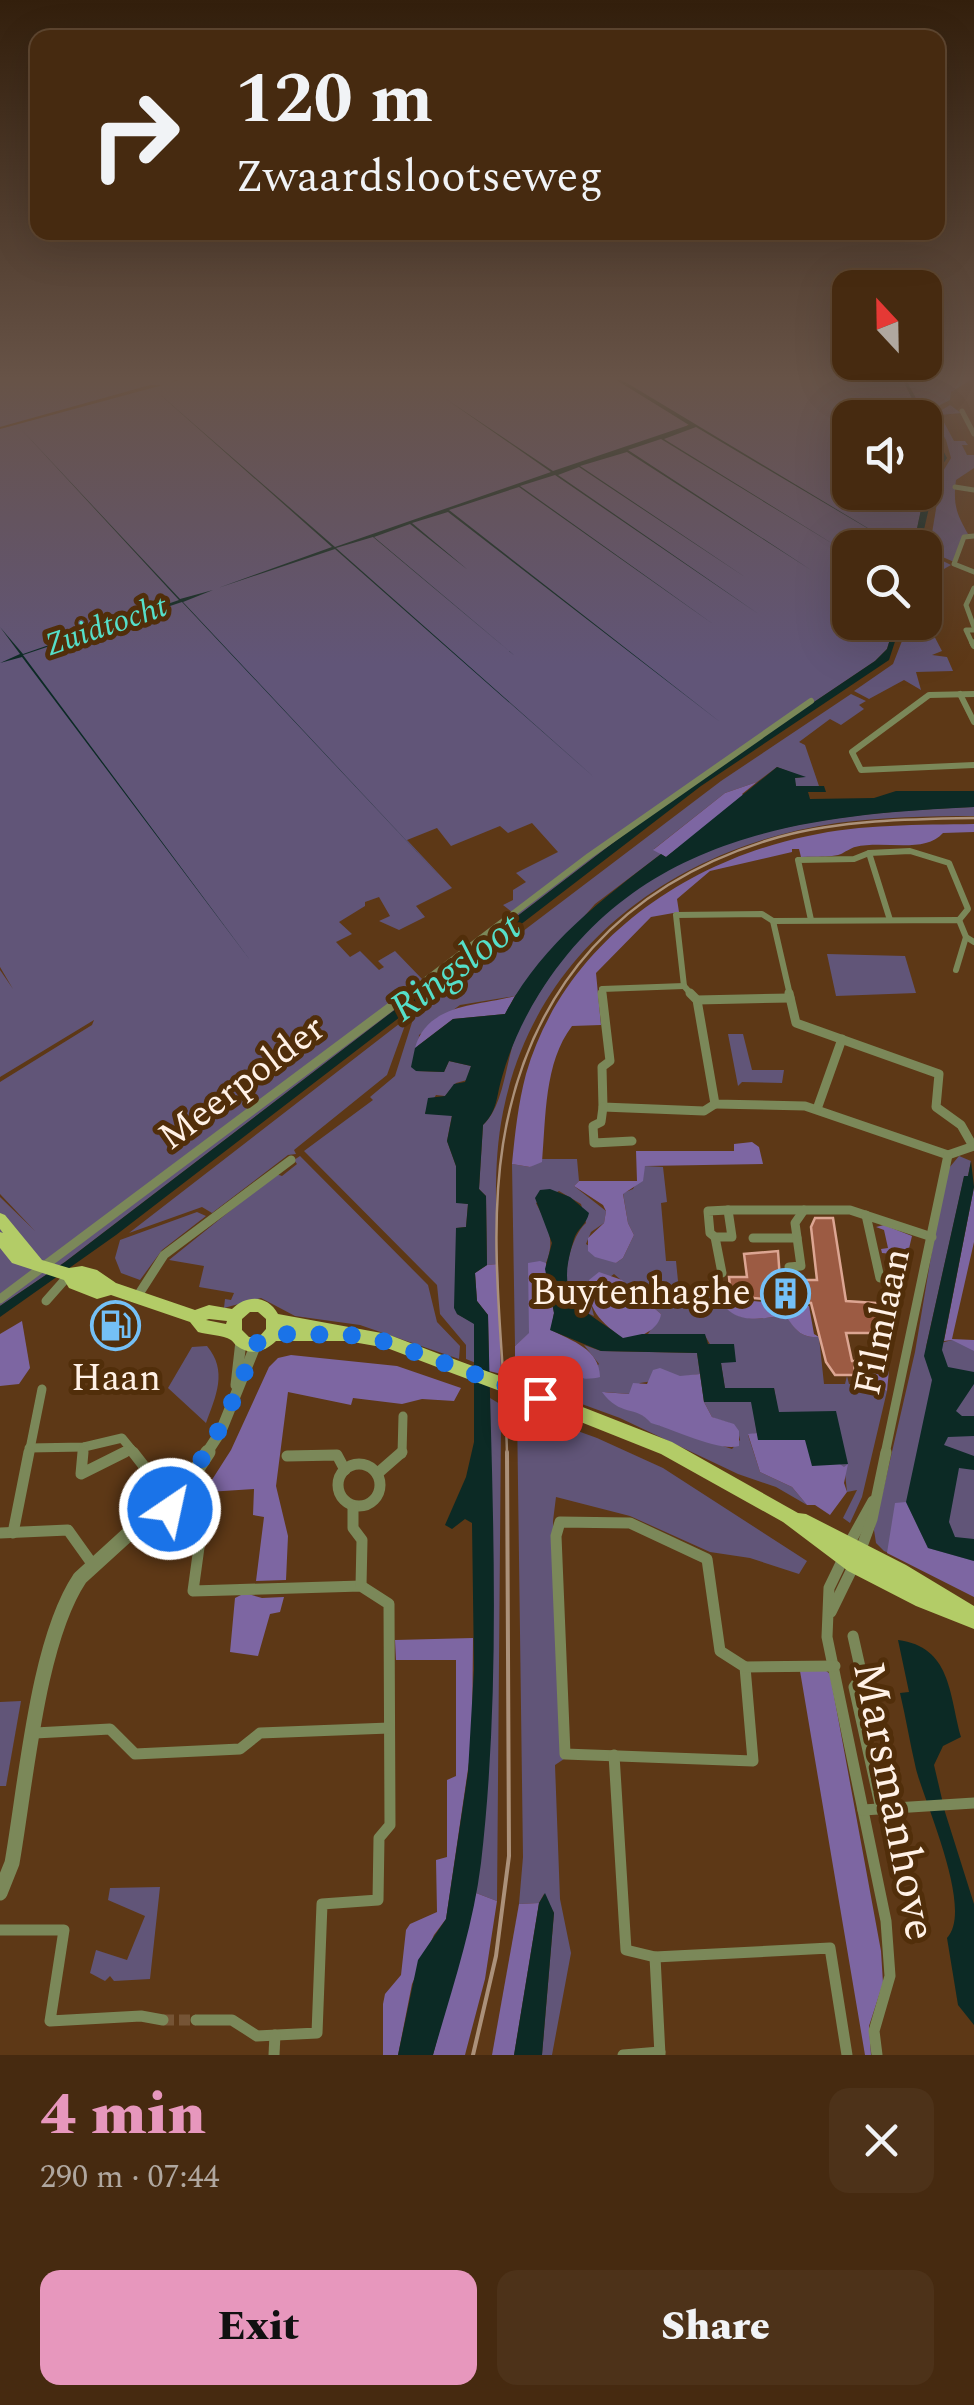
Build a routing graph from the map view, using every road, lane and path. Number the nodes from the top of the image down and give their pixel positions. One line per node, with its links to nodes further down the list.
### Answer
1 (955, 488): 2 (street)
2 (974, 490)
3 (974, 536): 4 (street)
4 (974, 572)
5 (974, 588): 6 (street)
6 (974, 629): 7 (street)
7 (974, 646)
8 (960, 694): 9 (street); 11 (street); 12 (street)
9 (974, 694)
10 (811, 701): 41 (street, Meerpolder)
11 (974, 722)
12 (974, 765)
13 (869, 853): 15 (street); 16 (street); 17 (street)
14 (773, 920): 15 (street); 20 (street); 21 (street)
15 (811, 920): 16 (street)
16 (890, 920): 17 (street)
17 (960, 920): 18 (street)
18 (970, 939): 19 (street)
19 (956, 970)
20 (684, 986): 22 (street); 25 (street)
21 (790, 998): 22 (street); 23 (street)
22 (697, 1000): 24 (street)
23 (842, 1039): 26 (street); 28 (street)
24 (714, 1104): 25 (street); 26 (street)
25 (603, 1107): 27 (street)
26 (817, 1109): 29 (street)
27 (632, 1142)
28 (973, 1146): 29 (street)
29 (948, 1154): 35 (street, Filmlaan)
30 (292, 1160): 44 (street)
31 (728, 1210): 32 (street); 36 (street); 36 (street)
32 (804, 1210): 33 (street); 39 (street)
33 (866, 1215): 35 (street); 43 (street)
34 (0, 1219): 41 (main road)
35 (932, 1236): 61 (street, Filmlaan)
36 (715, 1237): 42 (street)
37 (0, 1238): 41 (main road)
38 (754, 1238): 39 (street)
39 (797, 1238): 40 (street)
40 (789, 1267)
41 (54, 1269): 44 (main road); 45 (street, Meerpolder); 46 (street, Meerpolder)
42 (722, 1273)
43 (880, 1278)
44 (136, 1298): 47 (main road)
45 (0, 1299)
46 (46, 1301)
47 (252, 1331): 57 (street); 61 (main road, bridge)
48 (42, 1389): 51 (street)
49 (403, 1416): 56 (street)
50 (84, 1447): 51 (street); 52 (street); 52 (street)
51 (30, 1448): 59 (street)
52 (130, 1449): 54 (street)
53 (287, 1456): 55 (street)
54 (147, 1470)
55 (345, 1470): 56 (street); 58 (street)
56 (378, 1473): 58 (street)
57 (165, 1503): 62 (street); 63 (street)
58 (354, 1507): 63 (street)
59 (13, 1533): 60 (street); 62 (street)
60 (0, 1534)
61 (852, 1554): 64 (main road); 66 (street, Marsmanhove)
62 (93, 1565): 69 (street)
63 (361, 1586): 68 (street)
64 (974, 1618)
65 (852, 1636): 72 (street)
66 (836, 1666): 67 (street); 73 (street, Marsmanhove)
67 (744, 1667): 70 (street); 70 (street)
68 (389, 1728): 69 (street); 79 (street)
69 (34, 1733): 74 (street)
70 (614, 1755): 76 (street)
71 (974, 1804): 72 (street)
72 (882, 1809): 73 (street)
73 (862, 1810): 84 (street, Marsmanhove)
74 (0, 1893)
75 (0, 1930): 77 (street)
76 (655, 1957): 80 (street); 83 (street)
77 (164, 2020)
78 (196, 2020): 79 (street)
79 (275, 2035): 81 (street)
80 (660, 2053): 82 (street)
81 (274, 2055)
82 (623, 2055)
83 (847, 2055)
84 (877, 2055)

